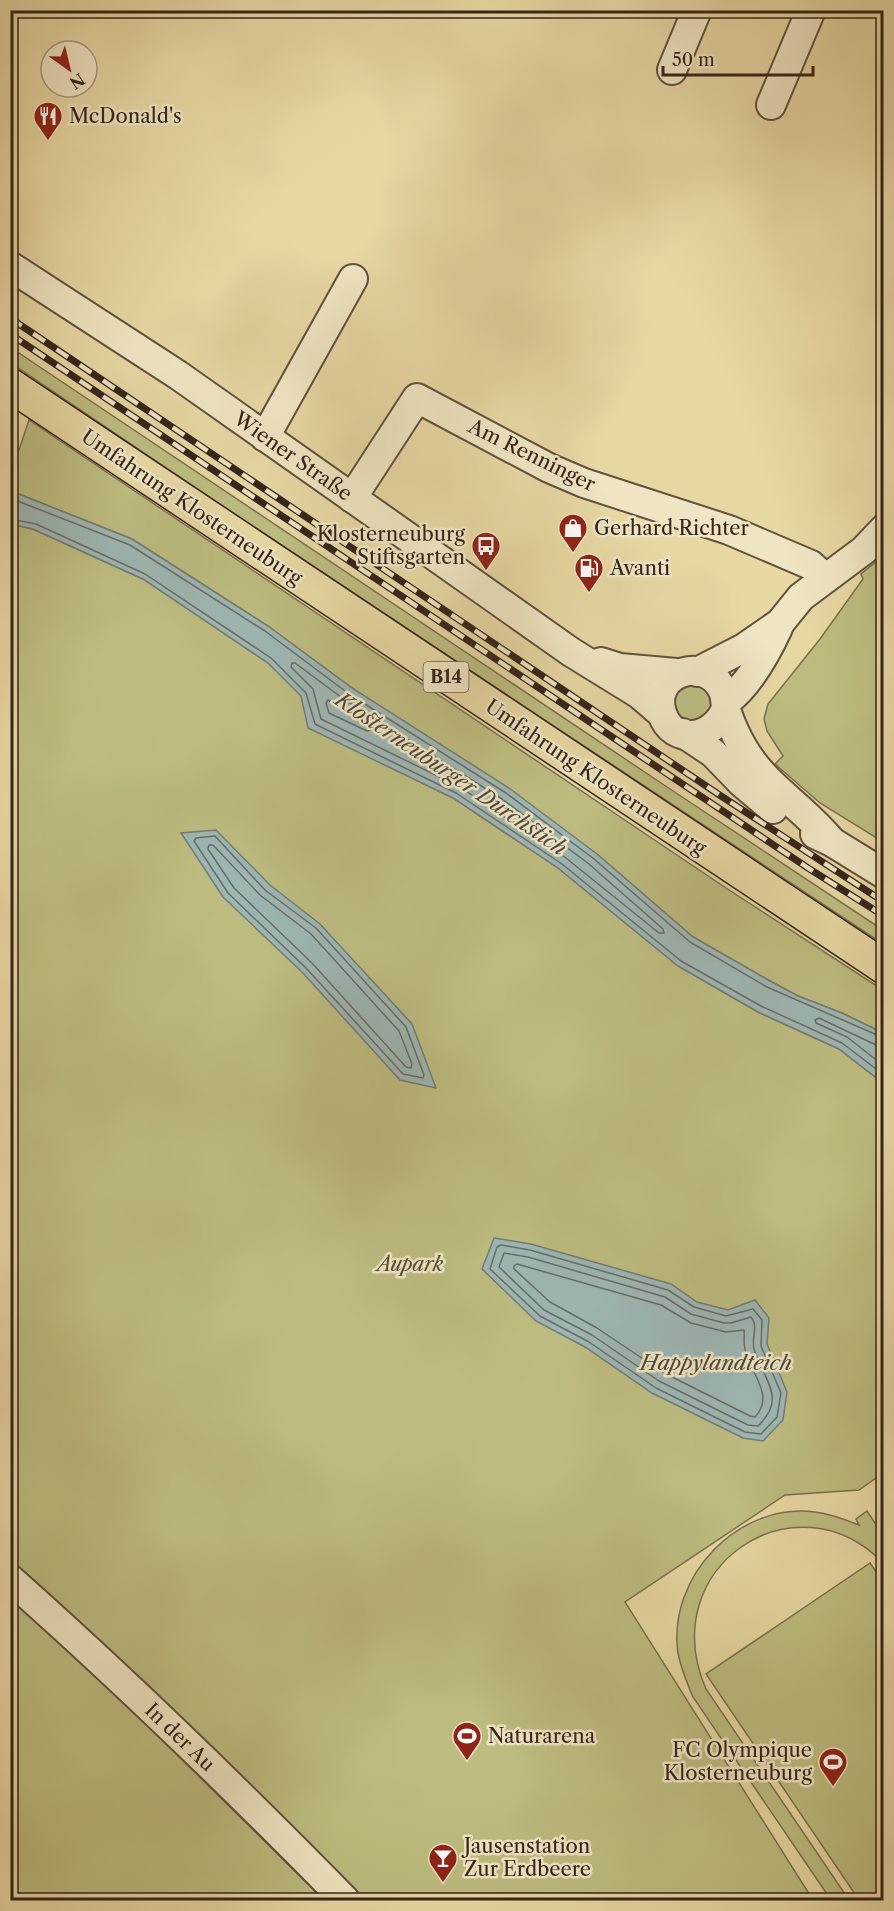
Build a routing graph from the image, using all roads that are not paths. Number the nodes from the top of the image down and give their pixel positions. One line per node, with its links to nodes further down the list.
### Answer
1 (697, 10): 3 (street)
2 (811, 10): 4 (street)
3 (672, 70)
4 (771, 105)
5 (10, 266): 8 (street, Wiener Straße)
6 (353, 279): 8 (street)
7 (10, 385): 20 (main road, Umfahrung Klosterneuburg / B14)
8 (265, 437): 9 (street, Wiener Straße)
9 (352, 498): 11 (street, Am Renninger); 13 (street, Wiener Straße)
10 (884, 529): 11 (street)
11 (825, 578): 12 (street)
12 (780, 623): 14 (street); 15 (street)
13 (571, 652): 14 (street, Wiener Straße); 16 (street, Wiener Straße)
14 (687, 673): 15 (street, Wiener Straße); 16 (street)
15 (726, 705): 17 (street); 18 (street, Wiener Straße)
16 (662, 713): 17 (street, Wiener Straße)
17 (683, 733): 18 (street, Wiener Straße)
18 (832, 842): 19 (street, Wiener Straße)
19 (884, 874)
20 (884, 967)
21 (10, 1579): 22 (street, In der Au)
22 (345, 1900)

